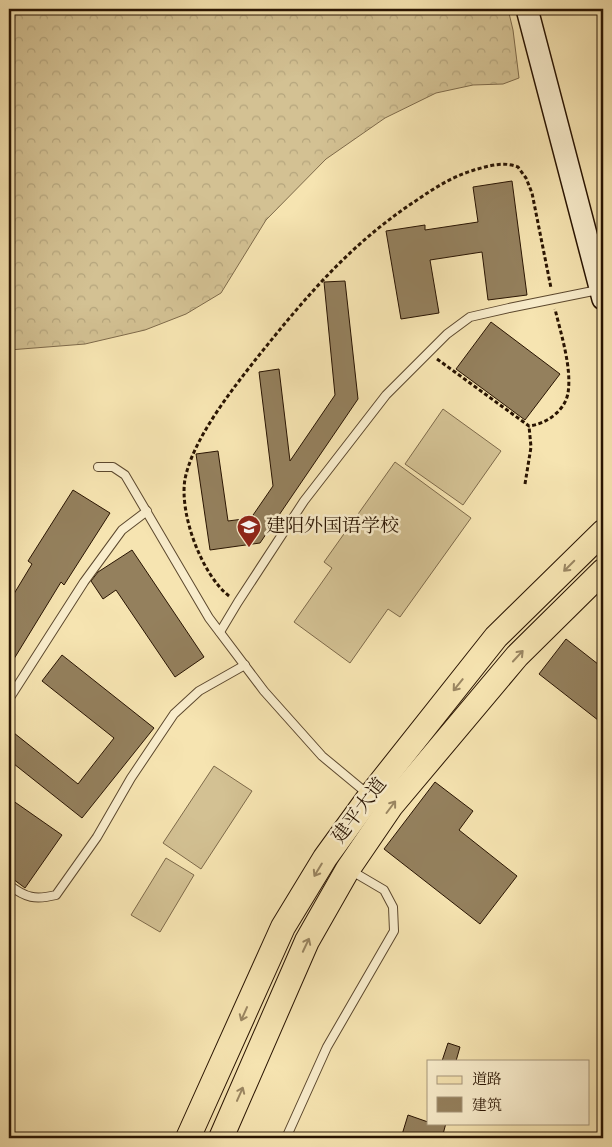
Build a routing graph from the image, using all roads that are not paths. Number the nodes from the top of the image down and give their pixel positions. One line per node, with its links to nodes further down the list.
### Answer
1 (527, 9): 2 (street)
2 (602, 294): 7 (lane)
3 (98, 467): 4 (lane)
4 (147, 511): 7 (lane); 9 (lane)
5 (603, 532): 10 (main road, 建平大道, one-way to 10)
6 (603, 571): 11 (main road, 建平大道, one-way to 6)
7 (220, 632): 8 (lane)
8 (245, 666): 10 (lane); 12 (lane)
9 (9, 699)
10 (370, 796): 13 (main road, 建平大道, one-way to 13)
11 (348, 869): 14 (main road, 建平大道, one-way to 11); 15 (lane)
12 (9, 885)
13 (188, 1138)
14 (220, 1138)
15 (286, 1138)

